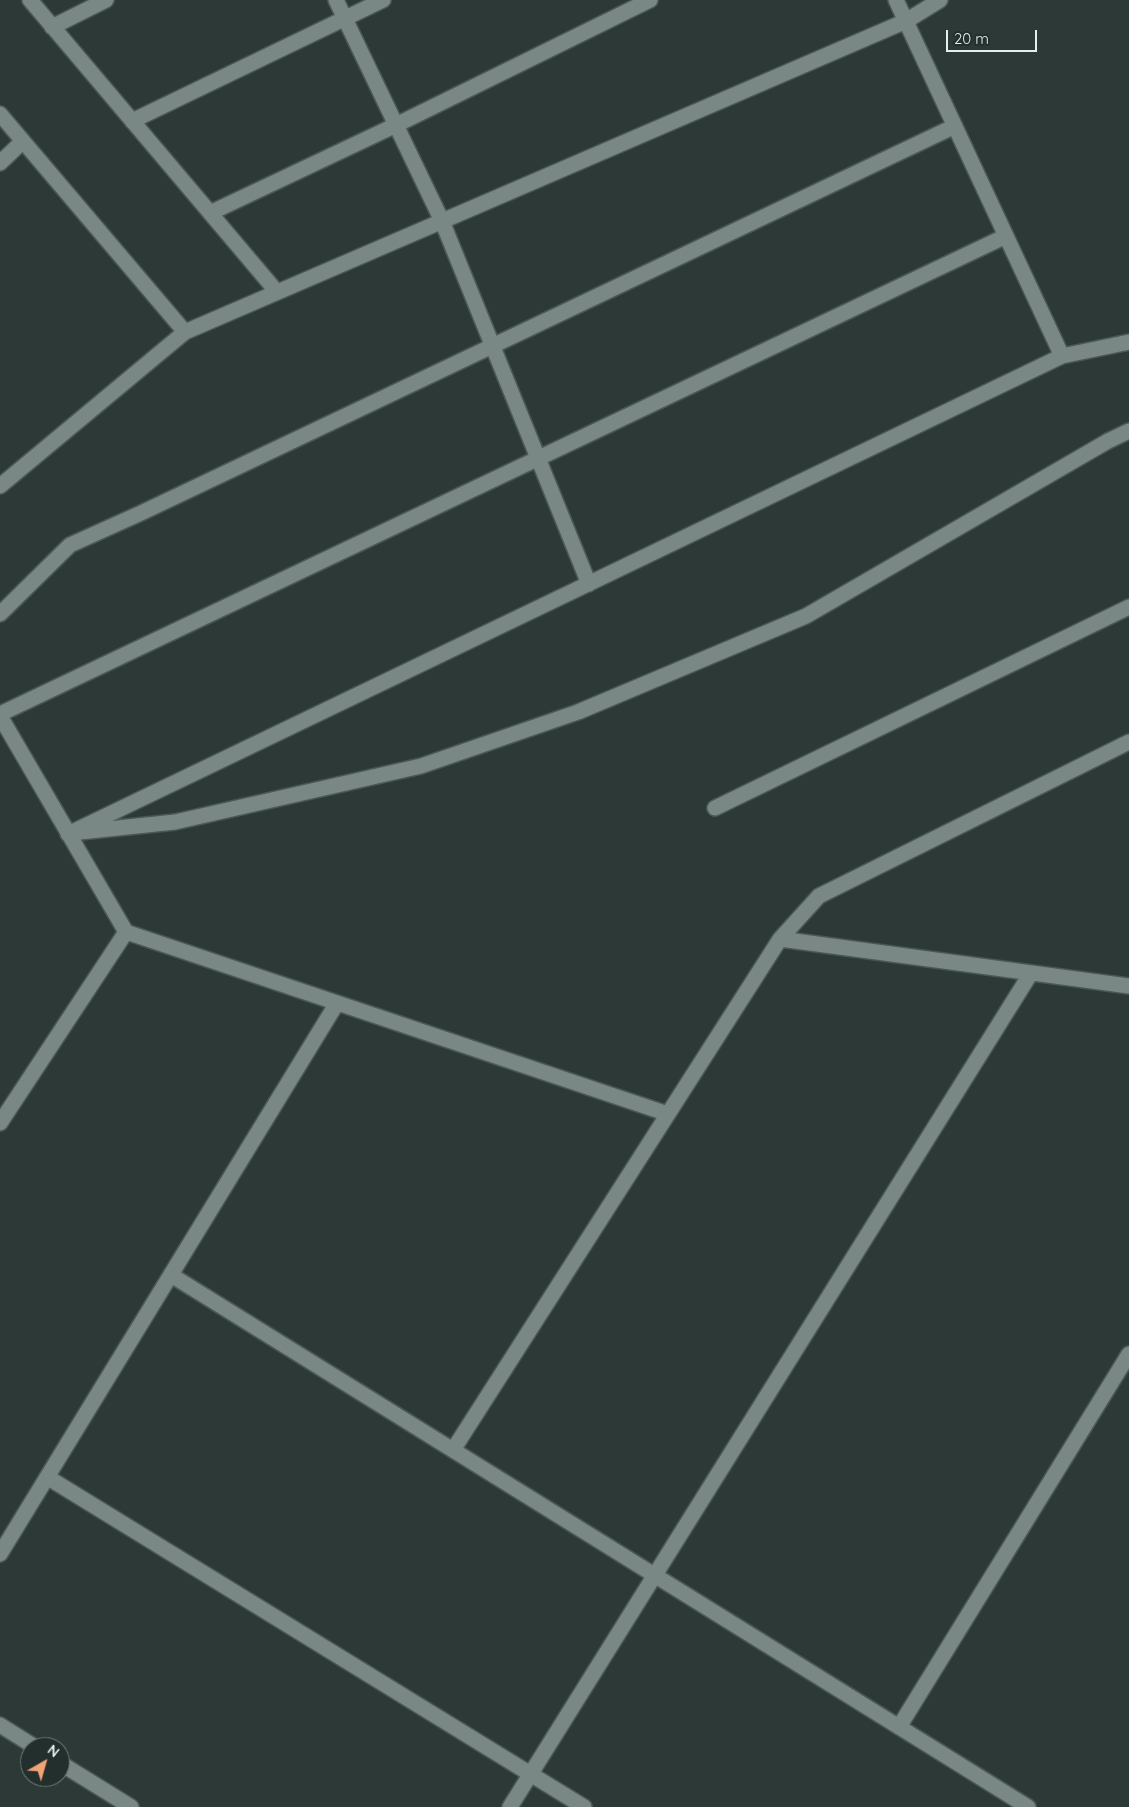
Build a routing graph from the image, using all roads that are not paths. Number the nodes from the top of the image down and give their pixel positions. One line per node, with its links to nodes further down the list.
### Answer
1 (30, 0): 10 (street)
2 (106, 0): 10 (street)
3 (336, 0): 8 (street)
4 (383, 0): 8 (street)
5 (650, 0): 13 (street)
6 (896, 0): 9 (street)
7 (940, 0): 9 (street)
8 (345, 18): 12 (street); 13 (street)
9 (906, 21): 14 (street); 18 (street)
10 (52, 26): 12 (street)
11 (0, 114): 15 (street)
12 (132, 121): 17 (street)
13 (396, 126): 17 (street); 18 (street)
14 (955, 126): 19 (street); 23 (street)
15 (23, 141): 16 (street); 21 (street)
16 (0, 163)
17 (210, 213): 20 (street)
18 (442, 221): 20 (street); 23 (street)
19 (1006, 236): 24 (street); 26 (street)
20 (277, 292): 21 (street)
21 (184, 332): 27 (street)
22 (1129, 342): 24 (street)
23 (492, 346): 26 (street); 30 (street)
24 (1062, 356): 28 (street)
25 (1129, 431): 34 (street)
26 (538, 459): 28 (street); 31 (street)
27 (0, 486)
28 (589, 584): 34 (street)
29 (1129, 607): 33 (street)
30 (0, 614)
31 (0, 715): 34 (street)
32 (1129, 742): 36 (street)
33 (715, 808)
34 (68, 834): 35 (street)
35 (126, 932): 39 (street); 41 (street)
36 (780, 939): 37 (street); 40 (street)
37 (1031, 972): 38 (street); 47 (street)
38 (1129, 986)
39 (338, 1003): 40 (street); 42 (street)
40 (668, 1114): 44 (street)
41 (0, 1123)
42 (171, 1275): 44 (street); 45 (street)
43 (1129, 1354): 49 (street)
44 (454, 1450): 47 (street)
45 (48, 1477): 46 (street); 52 (street)
46 (0, 1554)
47 (655, 1576): 49 (street); 52 (street)
48 (0, 1725): 50 (street)
49 (899, 1727): 56 (street)
50 (20, 1738)
51 (70, 1769): 53 (street)
52 (531, 1774): 54 (street); 55 (street)
53 (131, 1807)
54 (510, 1807)
55 (584, 1807)
56 (1028, 1807)

